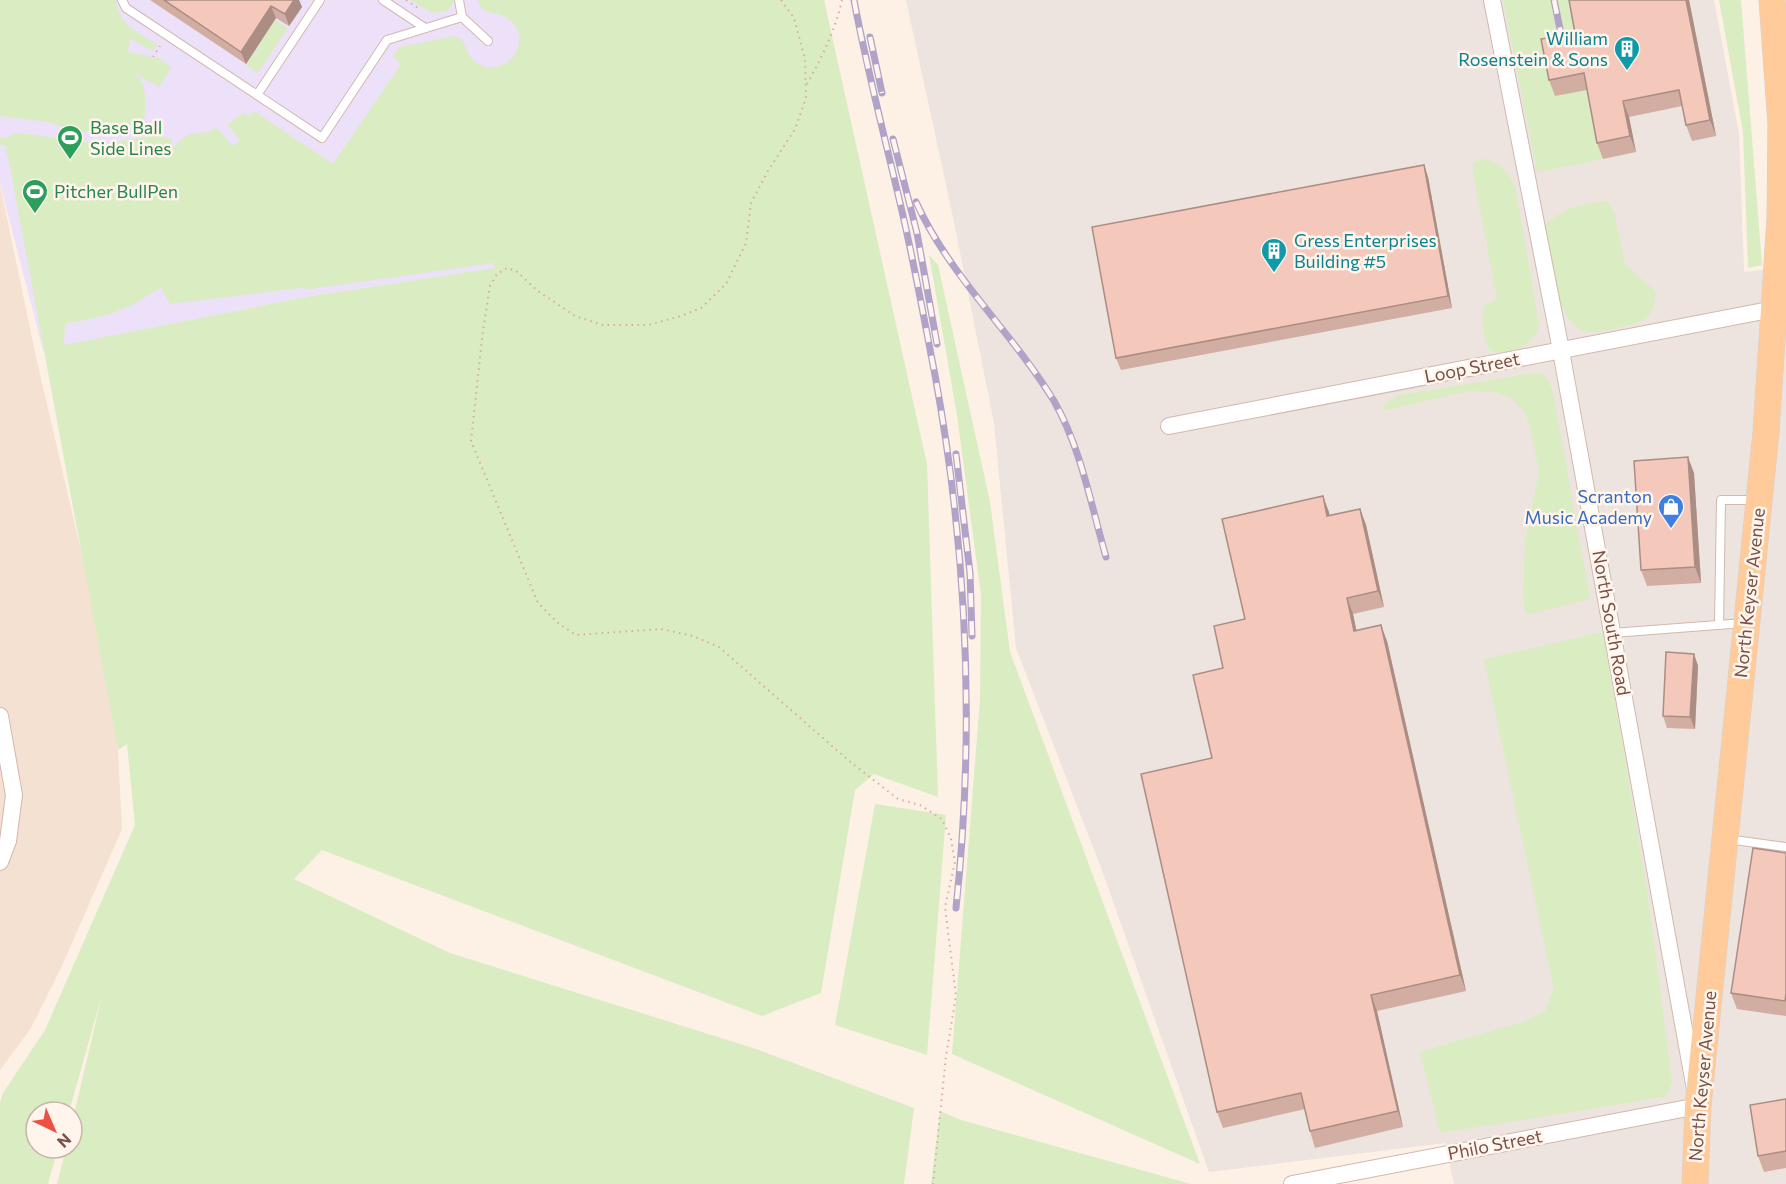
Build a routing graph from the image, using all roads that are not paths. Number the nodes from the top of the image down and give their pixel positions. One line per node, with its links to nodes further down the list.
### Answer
1 (122, 0): 10 (lane)
2 (320, 0): 10 (lane)
3 (383, 0): 8 (lane)
4 (459, 0): 7 (lane)
5 (1492, 0): 12 (street, North South Road)
6 (1773, 0): 11 (main road, North Keyser Avenue)
7 (462, 16): 8 (lane); 9 (lane)
8 (425, 28): 10 (lane)
9 (488, 41)
10 (257, 95)
11 (1774, 309): 12 (street, Loop Street); 14 (main road, North Keyser Avenue)
12 (1561, 351): 13 (street, Loop Street); 17 (street, North South Road)
13 (1169, 426)
14 (1759, 500): 15 (main road, North Keyser Avenue); 16 (lane)
15 (1747, 623): 16 (lane); 19 (main road, North Keyser Avenue)
16 (1719, 625): 17 (lane)
17 (1612, 633): 23 (street, North South Road)
18 (0, 716): 20 (street)
19 (1725, 839): 21 (lane); 23 (main road, North Keyser Avenue)
20 (4, 842): 22 (street)
21 (1786, 847)
22 (0, 862)
23 (1698, 1106): 24 (street, Philo Street); 25 (main road, North Keyser Avenue)
24 (1292, 1184)
25 (1695, 1184)

